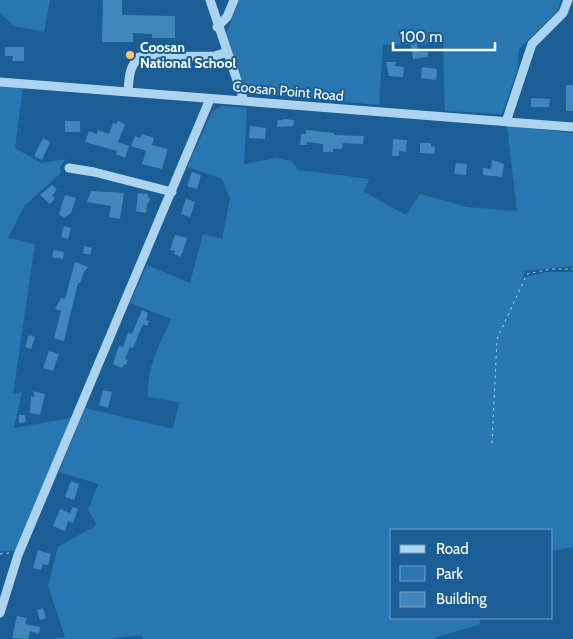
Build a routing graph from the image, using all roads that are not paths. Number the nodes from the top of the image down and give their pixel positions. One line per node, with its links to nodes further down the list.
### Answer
1 (210, 0): 4 (street)
2 (234, 0): 4 (street)
3 (568, 0): 10 (street)
4 (217, 27): 5 (street)
5 (227, 52): 7 (street); 9 (street)
6 (0, 82): 7 (street, Coosan Point Road)
7 (128, 92): 8 (street, Coosan Point Road)
8 (210, 99): 9 (street, Coosan Point Road); 13 (street)
9 (244, 101): 10 (street, Coosan Point Road)
10 (506, 122): 11 (street, Coosan Point Road)
11 (573, 127)
12 (69, 168): 13 (street)
13 (172, 192): 14 (street)
14 (0, 613)

